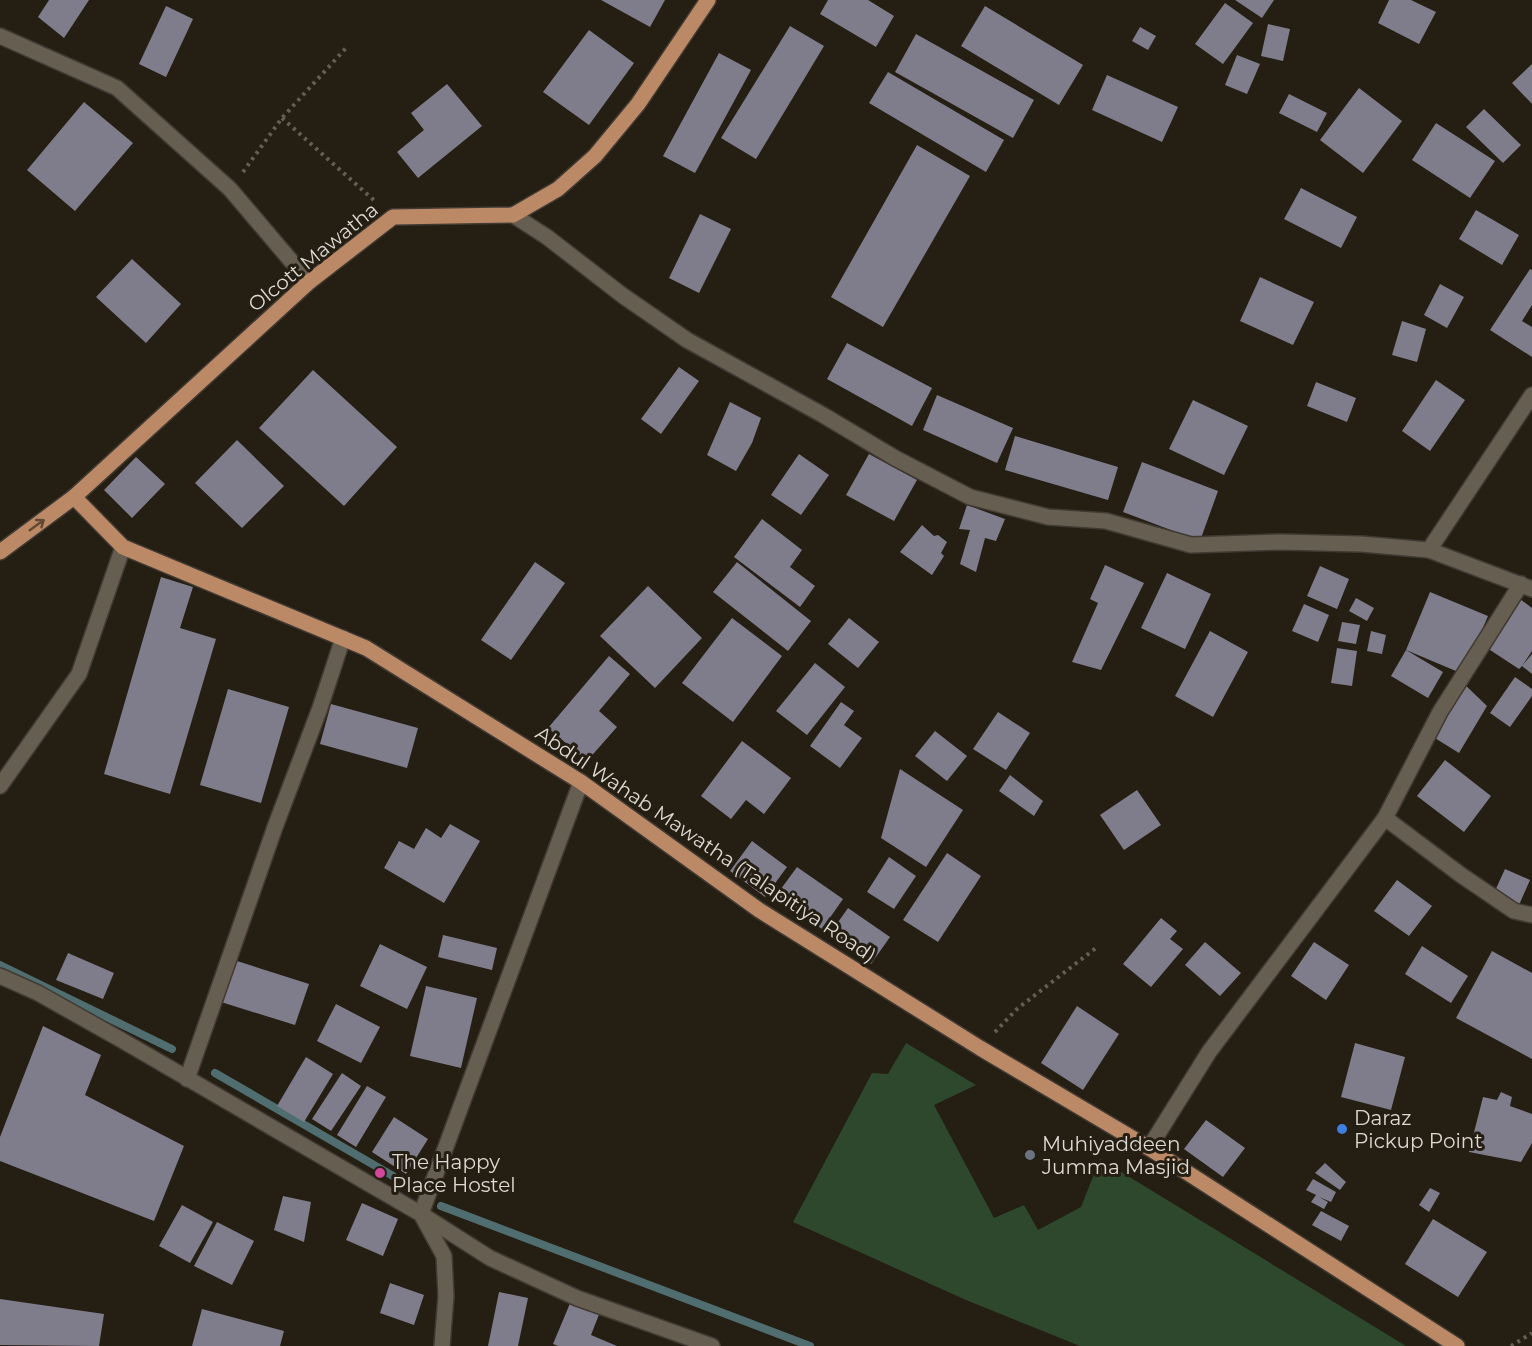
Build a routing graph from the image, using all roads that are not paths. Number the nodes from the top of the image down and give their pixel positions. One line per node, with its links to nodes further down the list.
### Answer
1 (708, 0): 3 (main road, Olcott Mawatha)
2 (0, 36): 4 (street)
3 (513, 214): 4 (main road, Olcott Mawatha); 8 (street)
4 (309, 282): 6 (main road, Olcott Mawatha)
5 (1532, 395): 8 (street)
6 (74, 498): 7 (main road, Abdul Wahab Mawatha (Talapitiya Road)); 9 (main road, Olcott Mawatha, one-way to 6)
7 (123, 547): 11 (main road, Abdul Wahab Mawatha (Talapitiya Road)); 13 (street)
8 (1429, 550): 10 (street)
9 (0, 552)
10 (1526, 586): 14 (street)
11 (343, 638): 12 (main road, Abdul Wahab Mawatha (Talapitiya Road)); 17 (street)
12 (581, 782): 18 (main road, Abdul Wahab Mawatha (Talapitiya Road)); 19 (street)
13 (0, 786)
14 (1385, 818): 15 (street); 18 (street)
15 (1532, 915)
16 (0, 976): 17 (street)
17 (187, 1079): 19 (street)
18 (1149, 1148): 22 (main road, Abdul Wahab Mawatha (Talapitiya Road))
19 (422, 1214): 20 (street); 21 (street)
20 (442, 1346)
21 (712, 1346)
22 (1457, 1346)

